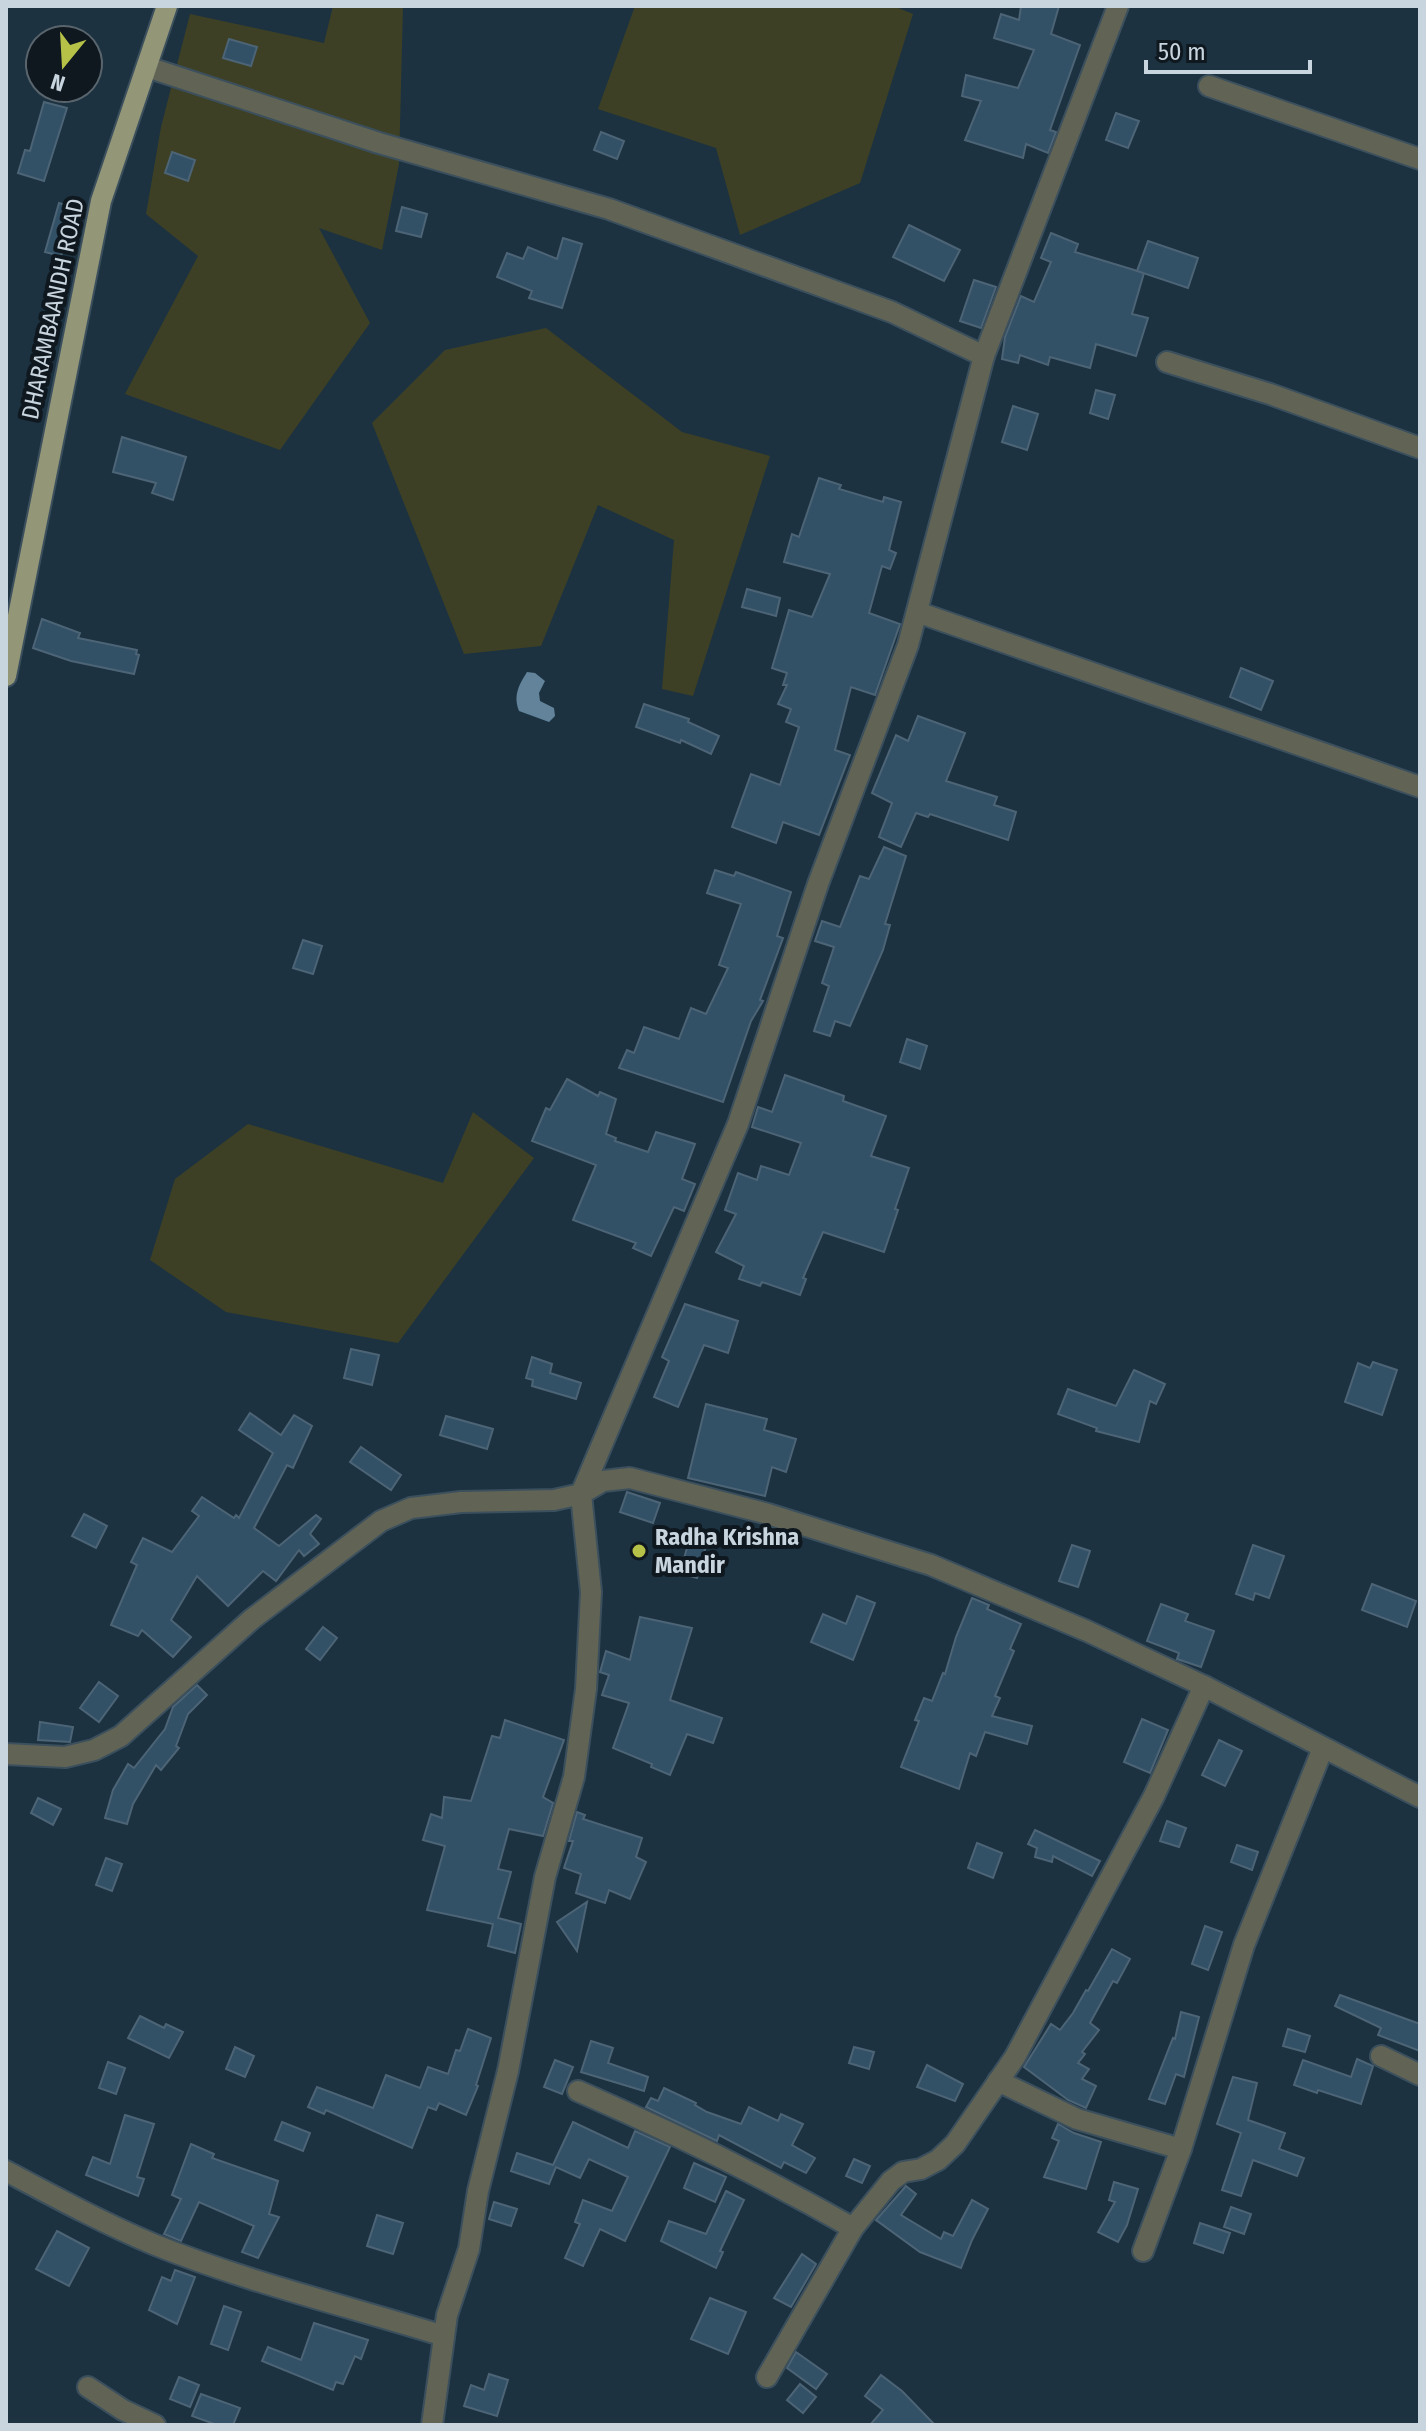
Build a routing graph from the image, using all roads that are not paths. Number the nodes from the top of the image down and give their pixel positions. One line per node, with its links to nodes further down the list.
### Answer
1 (167, 6): 3 (main road, DHARAMBAANDH ROAD)
2 (1118, 6): 6 (street)
3 (147, 67): 6 (street); 10 (main road, DHARAMBAANDH ROAD)
4 (1209, 86): 5 (street)
5 (1420, 159)
6 (984, 356): 9 (street)
7 (1167, 362): 8 (street)
8 (1420, 448)
9 (917, 612): 11 (street); 12 (street)
10 (6, 676)
11 (1420, 787)
12 (581, 1494): 13 (street); 15 (street); 25 (street)
13 (1204, 1686): 14 (street); 19 (street)
14 (1323, 1748): 16 (street); 21 (street)
15 (6, 1754)
16 (1420, 1797)
17 (1381, 2056): 18 (street)
18 (1420, 2075)
19 (998, 2081): 21 (street); 23 (street)
20 (578, 2091): 23 (street)
21 (1181, 2149): 24 (street)
22 (6, 2171): 25 (street)
23 (853, 2228): 26 (street)
24 (1143, 2251)
25 (444, 2336): 29 (street)
26 (767, 2377)
27 (88, 2387): 28 (street)
28 (155, 2425)
29 (432, 2425)

